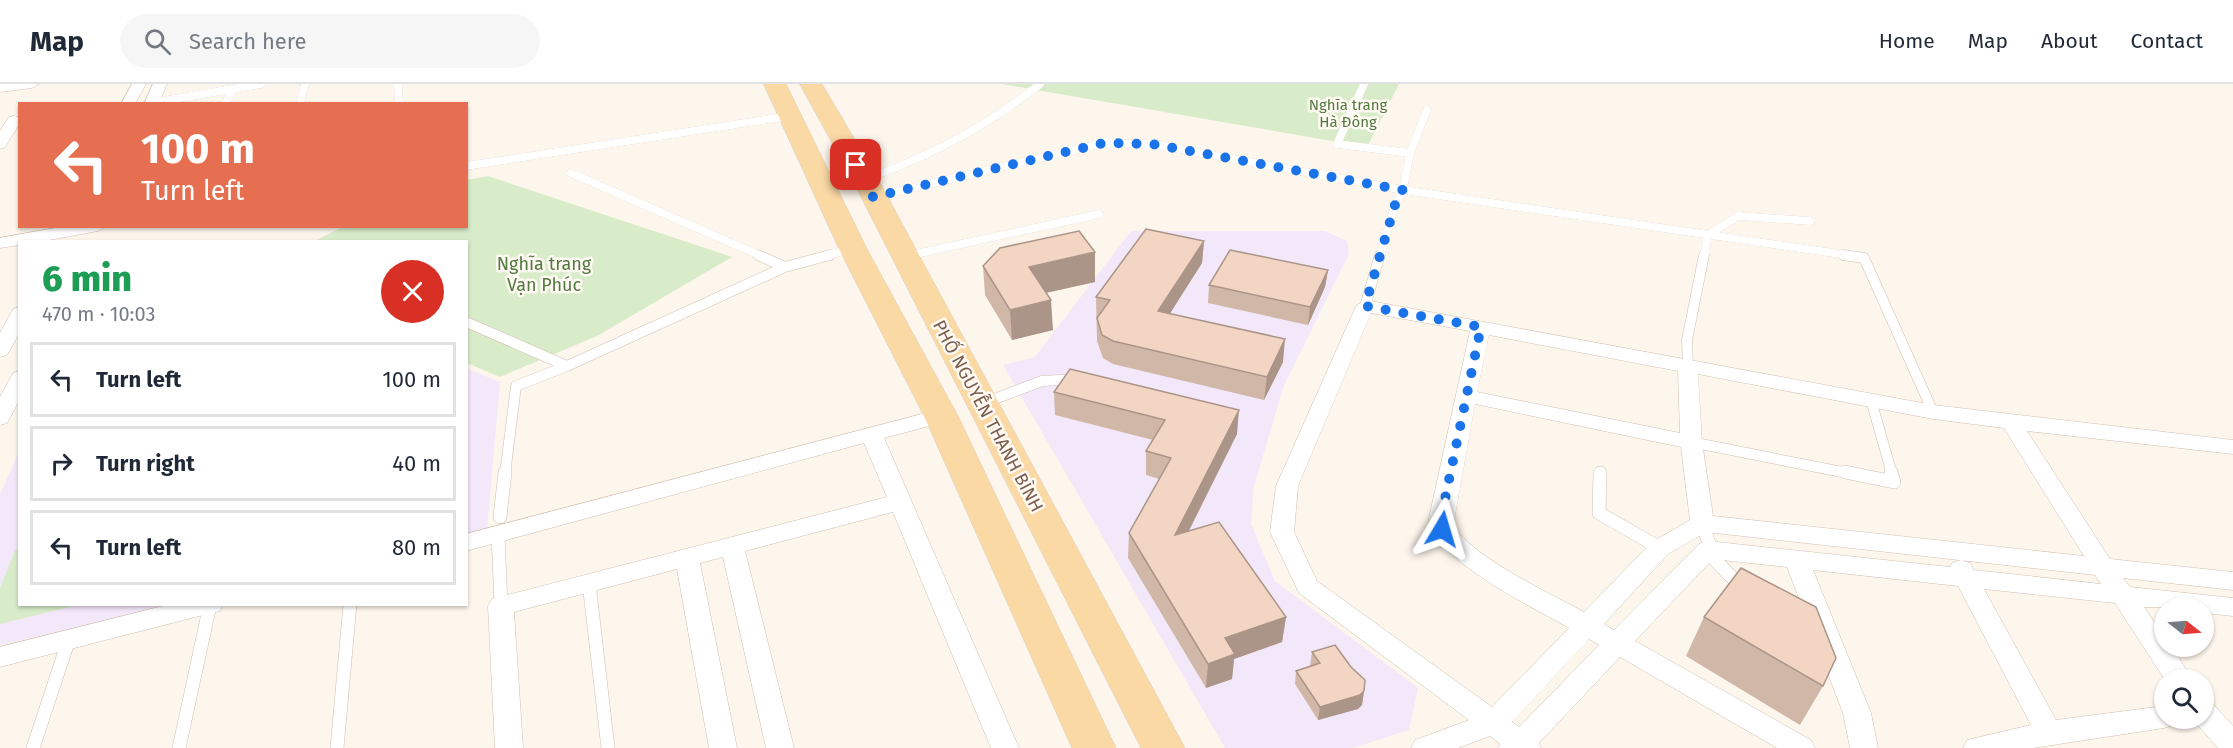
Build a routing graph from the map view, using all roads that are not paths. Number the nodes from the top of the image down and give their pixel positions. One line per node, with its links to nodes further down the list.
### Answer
1 (32, 84): 11 (street)
2 (139, 84): 13 (street)
3 (160, 84): 14 (street)
4 (261, 84): 12 (lane)
5 (305, 84): 17 (lane)
6 (398, 84): 18 (lane)
7 (775, 84): 20 (main road)
8 (811, 84): 26 (main road, PHỐ NGUYỄN THANH BÌNH)
9 (1040, 84): 26 (lane)
10 (1364, 84): 23 (lane)
11 (0, 88)
12 (232, 89): 15 (lane); 16 (lane)
13 (129, 102)
14 (151, 102)
15 (157, 102)
16 (226, 102)
17 (300, 102)
18 (399, 102)
19 (1427, 110): 23 (lane)
20 (790, 116): 24 (lane); 36 (main road)
21 (11, 121): 22 (street)
22 (0, 144)
23 (1410, 153): 27 (lane)
24 (468, 166)
25 (571, 173): 38 (lane)
26 (869, 188): 27 (lane); 37 (main road, PHỐ NGUYỄN THANH BÌNH)
27 (1403, 190): 32 (lane); 39 (lane)
28 (1099, 214): 37 (lane)
29 (1810, 221): 32 (lane)
30 (92, 230): 31 (street)
31 (59, 234): 34 (street)
32 (1708, 235): 44 (lane); 51 (lane)
33 (18, 240): 35 (street)
34 (20, 240)
35 (0, 243)
36 (853, 249): 38 (lane); 53 (main road)
37 (905, 257): 50 (main road, PHỐ NGUYỄN THANH BÌNH)
38 (785, 267): 45 (lane)
39 (1365, 306): 42 (street); 86 (street)
40 (18, 317): 43 (street)
41 (468, 323): 45 (lane)
42 (1481, 327): 44 (street); 48 (street)
43 (0, 351)
44 (1688, 365): 49 (street); 56 (street)
45 (567, 366): 61 (lane)
46 (1088, 382): 50 (lane)
47 (18, 383): 52 (street)
48 (1466, 396): 56 (street); 80 (street)
49 (1871, 400): 51 (street); 56 (lane)
50 (981, 404): 100 (main road, PHỐ NGUYỄN THANH BÌNH)
51 (1933, 412): 54 (street)
52 (7, 414)
53 (941, 416): 55 (street); 99 (main road)
54 (2011, 422): 57 (street); 69 (street)
55 (871, 434): 59 (street); 61 (street)
56 (1691, 442): 60 (street)
57 (2233, 447)
58 (1600, 474): 64 (lane)
59 (899, 502): 63 (street); 98 (street)
60 (1702, 523): 64 (street); 65 (lane); 66 (street)
61 (499, 526): 62 (street); 78 (lane)
62 (468, 542)
63 (732, 546): 67 (street); 97 (street)
64 (1660, 548): 80 (street)
65 (1707, 550): 68 (street); 74 (lane); 82 (street)
66 (1950, 551): 69 (street); 70 (street)
67 (687, 558): 72 (street); 96 (street)
68 (1797, 561): 70 (street); 103 (street)
69 (2103, 567): 71 (street); 73 (street)
70 (1966, 578): 73 (street); 88 (street)
71 (2233, 581)
72 (589, 583): 78 (street); 95 (lane)
73 (2120, 594): 79 (street); 84 (street)
74 (1755, 596)
75 (207, 606): 81 (street)
76 (211, 606): 92 (lane)
77 (350, 606): 93 (lane)
78 (501, 606): 94 (street)
79 (2233, 607)
80 (1585, 627): 82 (street); 86 (street)
81 (70, 639): 83 (street); 91 (lane)
82 (1617, 646): 90 (street); 102 (street)
83 (0, 657)
84 (2172, 669)
85 (2154, 718): 88 (street)
86 (1494, 723): 90 (street); 101 (street)
87 (2214, 724): 89 (street)
88 (2049, 733): 104 (street)
89 (2233, 744)
90 (1520, 747)
91 (33, 748)
92 (179, 748)
93 (337, 748)
94 (509, 748)
95 (608, 748)
96 (723, 748)
97 (780, 748)
98 (1005, 748)
99 (1094, 748)
100 (1163, 748)
101 (1425, 748)
102 (1801, 748)
103 (1864, 748)
104 (1977, 748)

